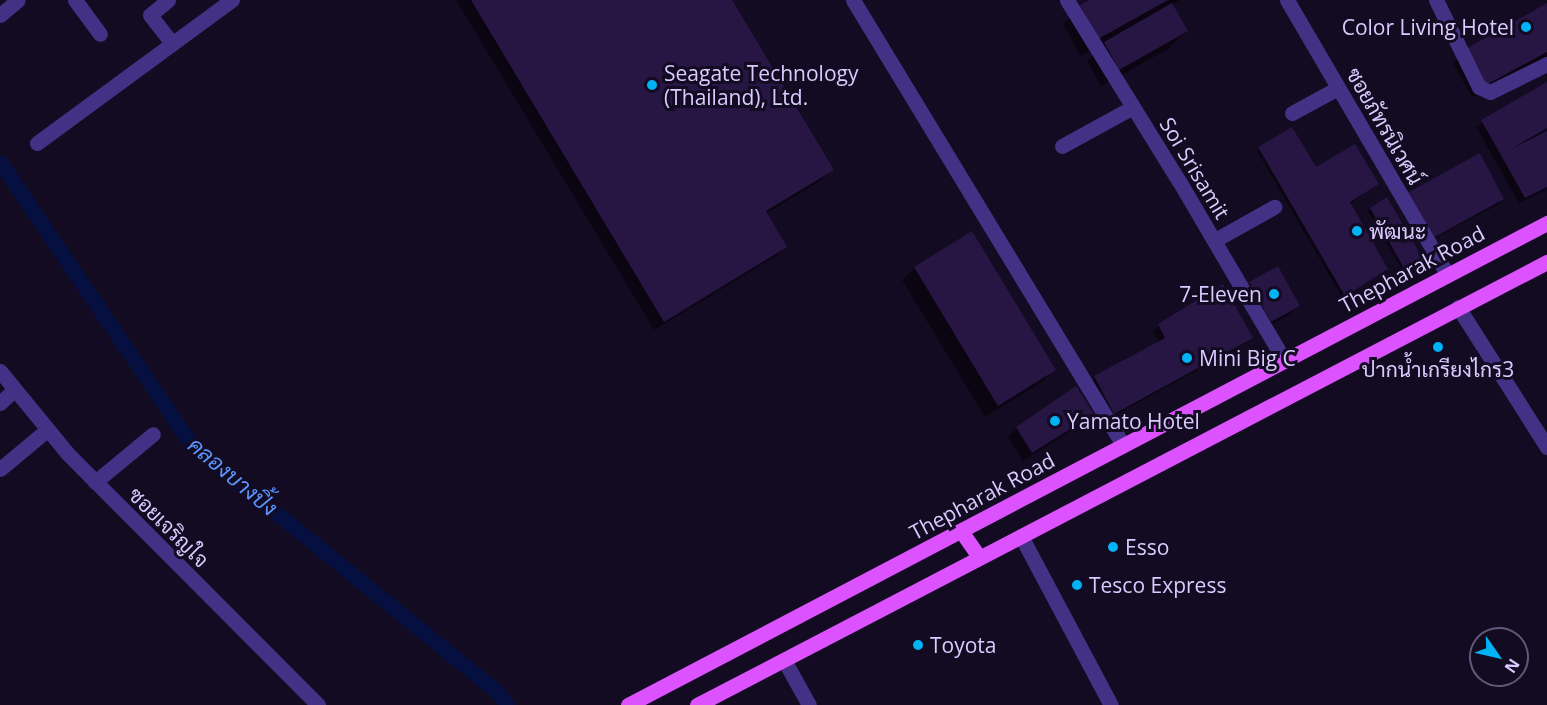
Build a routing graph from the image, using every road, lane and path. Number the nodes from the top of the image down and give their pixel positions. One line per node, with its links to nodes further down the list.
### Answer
1 (18, 0): 9 (street)
2 (75, 0): 10 (street)
3 (168, 0): 11 (street)
4 (232, 0): 11 (street)
5 (853, 0): 30 (street)
6 (1068, 0): 14 (street, Soi Srisamit)
7 (1287, 0): 13 (street, ซอยภัทรนิเวศน์)
8 (1436, 0): 12 (street)
9 (0, 15)
10 (100, 34)
11 (172, 44): 16 (street)
12 (1547, 64)
13 (1338, 88): 15 (street); 22 (street, ซอยภัทรนิเวศน์)
14 (1134, 107): 17 (street); 20 (street, Soi Srisamit)
15 (1292, 113)
16 (37, 142)
17 (1062, 146)
18 (1274, 207): 20 (street)
19 (1547, 223): 22 (main road, Thepharak Road)
20 (1215, 240): 24 (street, Soi Srisamit)
21 (1547, 262): 23 (main road)
22 (1447, 274): 24 (main road, Thepharak Road)
23 (1458, 308): 31 (street); 35 (main road)
24 (1284, 360): 30 (main road, Thepharak Road)
25 (0, 371): 26 (street, ซอยเจริญใจ)
26 (14, 390): 27 (street); 28 (street, ซอยเจริญใจ)
27 (0, 403)
28 (47, 430): 32 (street); 33 (street, ซอยเจริญใจ)
29 (153, 434): 33 (street)
30 (1124, 445): 34 (main road, Thepharak Road)
31 (1547, 447)
32 (0, 469)
33 (95, 482): 38 (street, ซอยเจริญใจ)
34 (961, 531): 36 (main road); 39 (main road, Thepharak Road)
35 (1021, 536): 36 (main road); 42 (street)
36 (979, 557): 37 (main road)
37 (784, 660): 40 (main road); 41 (street)
38 (318, 705)
39 (628, 705)
40 (697, 705)
41 (809, 705)
42 (1111, 705)

